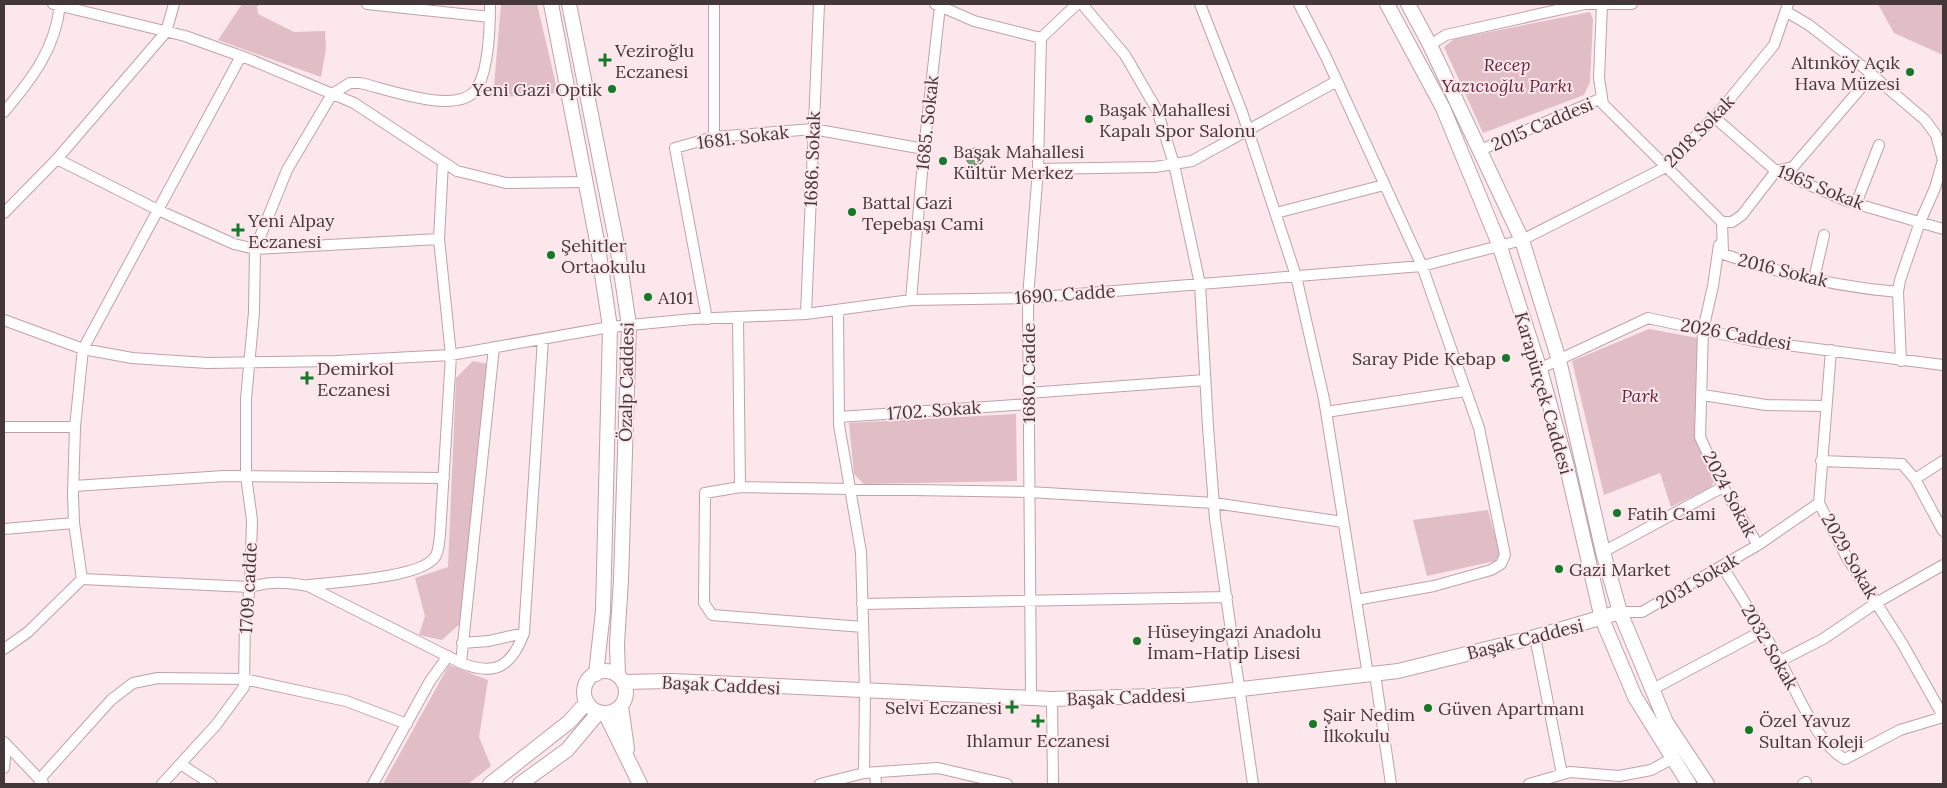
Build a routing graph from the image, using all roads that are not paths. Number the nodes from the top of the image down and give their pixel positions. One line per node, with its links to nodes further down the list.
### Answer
1 (58, 4): 20 (street); 28 (street)
2 (174, 4): 20 (street)
3 (367, 4): 19 (street)
4 (490, 4): 19 (street)
5 (551, 4): 43 (main road, Özalp Caddesi)
6 (569, 4): 69 (main road, Özalp Caddesi)
7 (714, 4): 32 (street)
8 (819, 4): 30 (street, 1686. Sokak)
9 (1077, 4): 21 (street)
10 (1082, 4): 39 (street)
11 (1200, 4): 31 (street)
12 (1299, 4): 25 (street)
13 (1387, 4): 55 (main road, Karapürçek Caddesi)
14 (1408, 4): 22 (main road, Karapürçek Caddesi)
15 (1602, 4): 16 (street); 22 (street); 27 (street, 2015 Caddesi)
16 (1632, 4)
17 (937, 5): 21 (street); 34 (street, 1685. Sokak)
18 (1788, 8): 24 (street); 29 (street, 2018 Sokak)
19 (490, 17): 26 (street)
20 (166, 32): 23 (street); 37 (street)
21 (1041, 38): 41 (street, 1680. Cadde)
22 (1430, 45): 36 (main road, Karapürçek Caddesi)
23 (241, 56): 26 (street); 46 (street)
24 (1872, 75): 35 (street); 42 (street)
25 (1337, 81): 31 (street); 44 (street)
26 (332, 94): 38 (street); 56 (street, 1709 cadde)
27 (1602, 98): 36 (street, 2015 Caddesi); 40 (street)
28 (4, 112)
29 (1714, 117): 40 (street, 2018 Sokak); 42 (street, 1965 Sokak)
30 (813, 130): 32 (street, 1681. Sokak); 34 (street, 1681. Sokak); 65 (street, 1686. Sokak)
31 (1248, 130): 39 (street); 48 (street)
32 (714, 137): 67 (street, 1681. Sokak)
33 (1879, 145): 45 (street)
34 (924, 149): 63 (street, 1685. Sokak)
35 (1941, 150): 50 (street)
36 (1478, 151): 54 (main road, Karapürçek Caddesi)
37 (57, 159): 46 (street); 47 (street)
38 (443, 162): 43 (street); 53 (street)
39 (1174, 164): 41 (street); 60 (street)
40 (1666, 167): 49 (street); 54 (street, 2018 Sokak)
41 (1038, 169): 62 (street, 1680. Cadde)
42 (1776, 172): 45 (street, 1965 Sokak); 49 (street)
43 (586, 182): 70 (main road, Özalp Caddesi)
44 (1384, 185): 48 (street); 57 (street)
45 (1856, 204): 50 (street, 1965 Sokak)
46 (158, 210): 56 (street); 74 (street)
47 (4, 213)
48 (1276, 213): 58 (street)
49 (1722, 222): 59 (street, 2016 Sokak); 71 (street, 2024 Sokak)
50 (1920, 222): 51 (street, 1965 Sokak); 61 (street)
51 (1943, 229)
52 (1824, 235): 59 (street)
53 (439, 239): 56 (street); 76 (street)
54 (1522, 240): 55 (street, 2018 Sokak); 77 (main road, Karapürçek Caddesi)
55 (1499, 244): 57 (street, 1690. Cadde); 81 (main road, Karapürçek Caddesi)
56 (255, 250): 79 (street, 1709 cadde)
57 (1422, 266): 58 (street, 1690. Cadde); 83 (street)
58 (1296, 276): 60 (street, 1690. Cadde); 87 (street)
59 (1814, 280): 61 (street, 2016 Sokak)
60 (1200, 284): 62 (street, 1690. Cadde); 82 (street)
61 (1898, 292): 78 (street)
62 (1028, 298): 63 (street, 1690. Cadde); 85 (street, 1680. Cadde)
63 (911, 300): 64 (street, 1690. Cadde)
64 (838, 310): 65 (street, 1690. Cadde); 88 (street)
65 (806, 314): 66 (street, 1690. Cadde)
66 (738, 318): 67 (street, 1690. Cadde); 98 (street)
67 (707, 319): 69 (street, 1690. Cadde)
68 (4, 320): 74 (street, 1690. Cadde)
69 (629, 325): 70 (street, 1690. Cadde); 133 (main road, Özalp Caddesi)
70 (610, 327): 72 (street, 1690. Cadde); 130 (main road, Özalp Caddesi)
71 (1703, 330): 75 (street, 2026 Caddesi); 77 (street, 2026 Caddesi); 84 (street, 2024 Sokak)
72 (543, 339): 73 (street, 1690. Cadde); 123 (street)
73 (494, 347): 76 (street, 1690. Cadde); 125 (street)
74 (83, 349): 79 (street, 1690. Cadde); 90 (street)
75 (1831, 350): 78 (street, 2026 Caddesi); 86 (street, 2029 Sokak)
76 (451, 355): 79 (street, 1690. Cadde); 94 (street)
77 (1559, 360): 81 (street, 2026 Caddesi); 108 (main road, Karapürçek Caddesi)
78 (1900, 361): 80 (street, 2026 Caddesi)
79 (251, 363): 93 (street, 1709 cadde)
80 (1943, 365)
81 (1539, 369): 120 (main road, Karapürçek Caddesi)
82 (1205, 380): 85 (street, 1702. Sokak); 101 (street)
83 (1465, 391): 87 (street); 116 (street)
84 (1703, 395): 86 (street); 97 (street, 2024 Sokak)
85 (1028, 398): 88 (street, 1702. Sokak); 100 (street, 1680. Cadde)
86 (1826, 406): 91 (street, 2029 Sokak)
87 (1326, 412): 103 (street)
88 (839, 417): 99 (street)
89 (4, 427): 90 (street)
90 (75, 427): 96 (street)
91 (1821, 461): 95 (street); 102 (street, 2029 Sokak)
92 (1943, 461): 95 (street)
93 (246, 476): 94 (street); 96 (street); 113 (street, 1709 cadde)
94 (444, 478): 112 (street)
95 (1915, 479): 106 (street)
96 (74, 486): 104 (street)
97 (1723, 487): 107 (street, 2024 Sokak); 108 (street)
98 (740, 488): 99 (street); 121 (street)
99 (850, 490): 100 (street); 118 (street)
100 (1029, 492): 101 (street); 115 (street, 1680. Cadde)
101 (1214, 503): 103 (street); 114 (street)
102 (1819, 503): 107 (street, 2031 Sokak); 117 (street, 2029 Sokak)
103 (1343, 522): 116 (street)
104 (74, 523): 105 (street); 111 (street)
105 (4, 529)
106 (1943, 531)
107 (1758, 545): 110 (street, 2031 Sokak)
108 (1603, 552): 119 (main road, Karapürçek Caddesi)
109 (1943, 565): 117 (street)
110 (1722, 566): 119 (street, 2031 Sokak); 122 (street, 2032 Sokak)
111 (82, 579): 113 (street); 126 (street)
112 (308, 586): 113 (street); 127 (street)
113 (250, 587): 132 (street, 1709 cadde)
114 (1226, 597): 115 (street); 134 (street)
115 (1030, 600): 118 (street); 137 (street, 1680. Cadde)
116 (1356, 600): 131 (street)
117 (1876, 603): 128 (street); 139 (street, 2029 Sokak)
118 (862, 604): 121 (street)
119 (1620, 612): 120 (main road, Başak Caddesi); 135 (main road, Karapürçek Caddesi)
120 (1602, 619): 124 (main road, Başak Caddesi); 146 (main road, Karapürçek Caddesi)
121 (863, 627): 136 (street)
122 (1762, 631): 128 (street, 2032 Sokak); 135 (street)
123 (524, 633): 125 (street); 129 (street)
124 (1535, 637): 131 (main road, Başak Caddesi); 151 (street)
125 (462, 643): 129 (street)
126 (4, 649)
127 (448, 656): 129 (street); 144 (street)
128 (1780, 661): 143 (street, 2032 Sokak)
129 (460, 663)
130 (596, 674): 133 (main road); 140 (main road)
131 (1372, 674): 134 (main road, Başak Caddesi); 164 (street)
132 (244, 679): 144 (street); 148 (street, 1709 cadde); 152 (street)
133 (620, 679): 136 (main road, Başak Caddesi); 141 (main road)
134 (1241, 689): 138 (main road, Başak Caddesi); 163 (street)
135 (1653, 689): 167 (main road, Karapürçek Caddesi)
136 (865, 691): 137 (main road, Başak Caddesi); 150 (street)
137 (1031, 698): 138 (main road, Başak Caddesi)
138 (1052, 699): 162 (street)
139 (1939, 700): 143 (street, 2029 Sokak)
140 (587, 702): 142 (main road); 156 (main road)
141 (621, 706): 142 (main road); 147 (main road)
142 (602, 713): 147 (main road); 157 (main road)
143 (1943, 716)
144 (406, 724): 155 (street)
145 (5, 744): 149 (street); 152 (street)
146 (1673, 758): 151 (street); 166 (main road, Karapürçek Caddesi)
147 (630, 762): 158 (main road)
148 (182, 765): 153 (street, 1709 cadde); 154 (street)
149 (4, 768)
150 (870, 773): 159 (street); 160 (street); 161 (street)
151 (1562, 774): 165 (street)
152 (42, 782)
153 (162, 784)
154 (211, 784)
155 (373, 784)
156 (490, 784)
157 (520, 784)
158 (640, 784)
159 (820, 784)
160 (876, 784)
161 (1007, 784)
162 (1053, 784)
163 (1253, 784)
164 (1391, 784)
165 (1529, 784)
166 (1689, 784)
167 (1707, 784)

